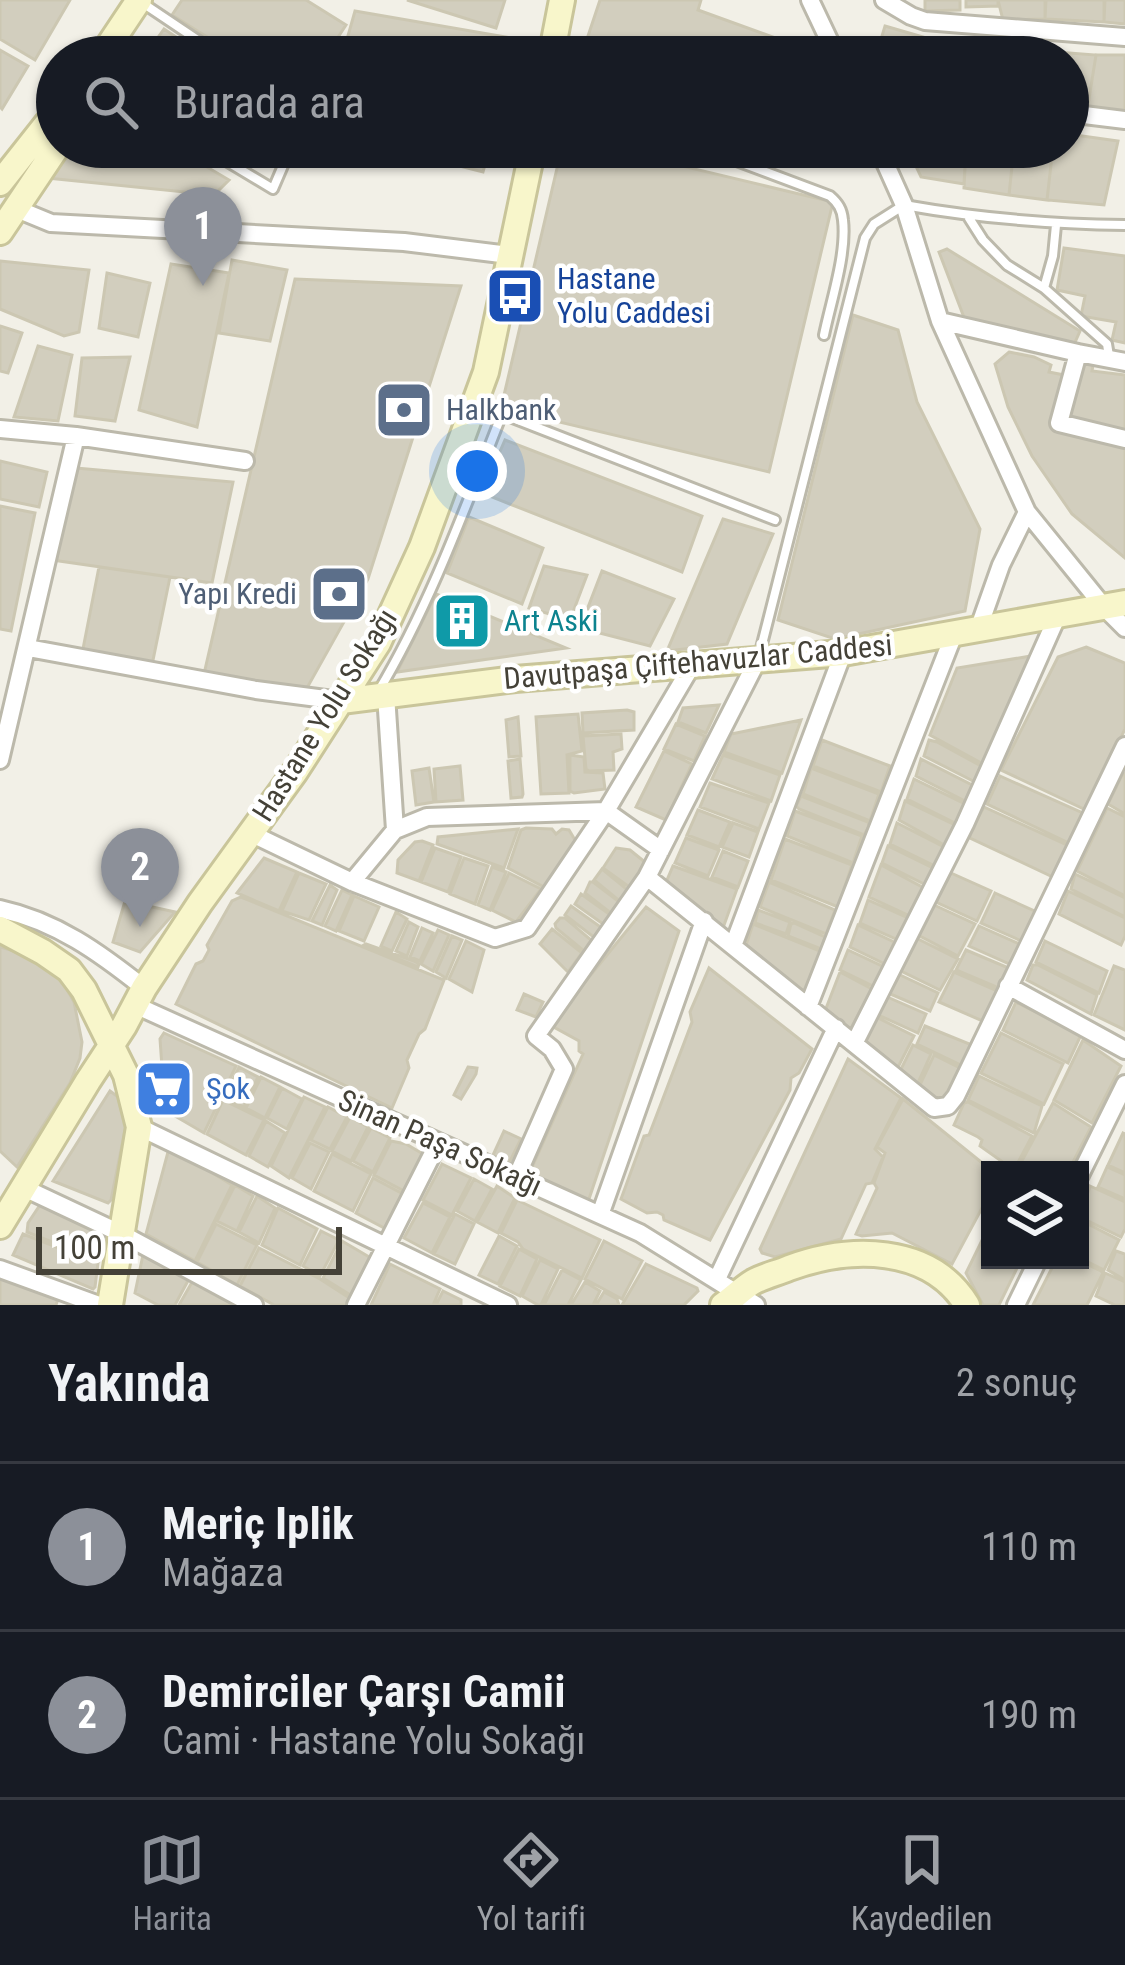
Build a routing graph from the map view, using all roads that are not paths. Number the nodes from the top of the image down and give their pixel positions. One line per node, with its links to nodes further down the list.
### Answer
1 (562, 0): 8 (street)
2 (811, 0): 9 (street)
3 (884, 0): 10 (street)
4 (136, 6): 5 (street); 6 (street); 7 (lane)
5 (114, 36)
6 (125, 36)
7 (187, 36)
8 (555, 36)
9 (827, 36)
10 (1125, 37)
11 (1089, 116): 12 (street)
12 (1125, 120)
13 (36, 137): 21 (street)
14 (36, 155): 23 (street)
15 (43, 168): 23 (street)
16 (238, 168): 17 (lane)
17 (282, 168)
18 (528, 168): 28 (street, Hastane Yolu Sokağı)
19 (755, 168): 31 (lane)
20 (887, 168): 22 (street)
21 (0, 182)
22 (904, 205): 24 (lane); 30 (street); 46 (lane)
23 (16, 209): 27 (street); 28 (street)
24 (968, 217): 25 (lane); 29 (lane)
25 (1056, 224): 26 (lane); 29 (lane)
26 (1125, 226)
27 (0, 232)
28 (509, 255): 51 (street, Hastane Yolu Sokağı)
29 (1044, 288): 33 (lane)
30 (940, 321): 32 (street); 38 (street)
31 (824, 335)
32 (1078, 353): 33 (street); 36 (street)
33 (1118, 360)
34 (0, 429): 35 (street)
35 (76, 436): 37 (street); 44 (street)
36 (1125, 439)
37 (245, 461)
38 (1028, 512): 40 (street); 43 (street)
39 (776, 520): 50 (lane)
40 (1114, 605): 41 (street, Davutpaşa Çiftehavuzlar Caddesi); 42 (street)
41 (1057, 617): 43 (street, Davutpaşa Çiftehavuzlar Caddesi); 68 (street)
42 (1125, 628)
43 (966, 632): 45 (street, Davutpaşa Çiftehavuzlar Caddesi); 66 (street)
44 (28, 648): 49 (street); 51 (street)
45 (843, 653): 46 (street, Davutpaşa Çiftehavuzlar Caddesi); 63 (street)
46 (757, 661): 47 (street, Davutpaşa Çiftehavuzlar Caddesi); 57 (street)
47 (691, 667): 50 (street, Davutpaşa Çiftehavuzlar Caddesi); 54 (street)
48 (0, 676): 49 (street)
49 (20, 680): 53 (street)
50 (381, 696): 51 (street, Davutpaşa Çiftehavuzlar Caddesi); 55 (street)
51 (341, 700): 56 (street, Hastane Yolu Sokağı)
52 (1125, 746): 64 (street)
53 (0, 760)
54 (606, 811): 55 (street); 57 (street); 59 (street)
55 (395, 830): 59 (street)
56 (250, 833): 59 (street); 65 (street, Hastane Yolu Sokağı)
57 (662, 850): 58 (street)
58 (647, 877): 61 (street); 75 (street)
59 (352, 882)
60 (0, 909): 65 (street, Sinan Paşa Sokağı)
61 (704, 920): 63 (street); 77 (street)
62 (0, 929): 69 (street)
63 (733, 946): 66 (street)
64 (1009, 986): 68 (street); 70 (street)
65 (139, 997): 69 (street, Hastane Yolu Sokağı); 73 (street, Sinan Paşa Sokağı)
66 (808, 1007): 67 (street)
67 (836, 1028): 68 (street); 83 (street)
68 (855, 1042)
69 (111, 1047): 72 (street); 76 (street, Hastane Yolu Sokağı)
70 (1125, 1050)
71 (1125, 1084): 74 (street)
72 (139, 1127): 79 (street); 80 (street)
73 (438, 1143): 75 (street, Sinan Paşa Sokağı); 80 (street)
74 (1087, 1161)
75 (516, 1178): 77 (street, Sinan Paşa Sokağı)
76 (22, 1187): 78 (street, Hastane Yolu Sokağı); 79 (street)
77 (600, 1215): 83 (street, Sinan Paşa Sokağı)
78 (0, 1226)
79 (122, 1234): 86 (street); 87 (street)
80 (387, 1244): 88 (street); 89 (street)
81 (0, 1269): 85 (street)
82 (1034, 1269): 91 (street)
83 (716, 1279): 84 (street, Sinan Paşa Sokağı)
84 (740, 1301): 90 (street)
85 (99, 1305)
86 (110, 1305)
87 (254, 1305)
88 (356, 1305)
89 (508, 1305)
90 (967, 1305)
91 (1016, 1305)

